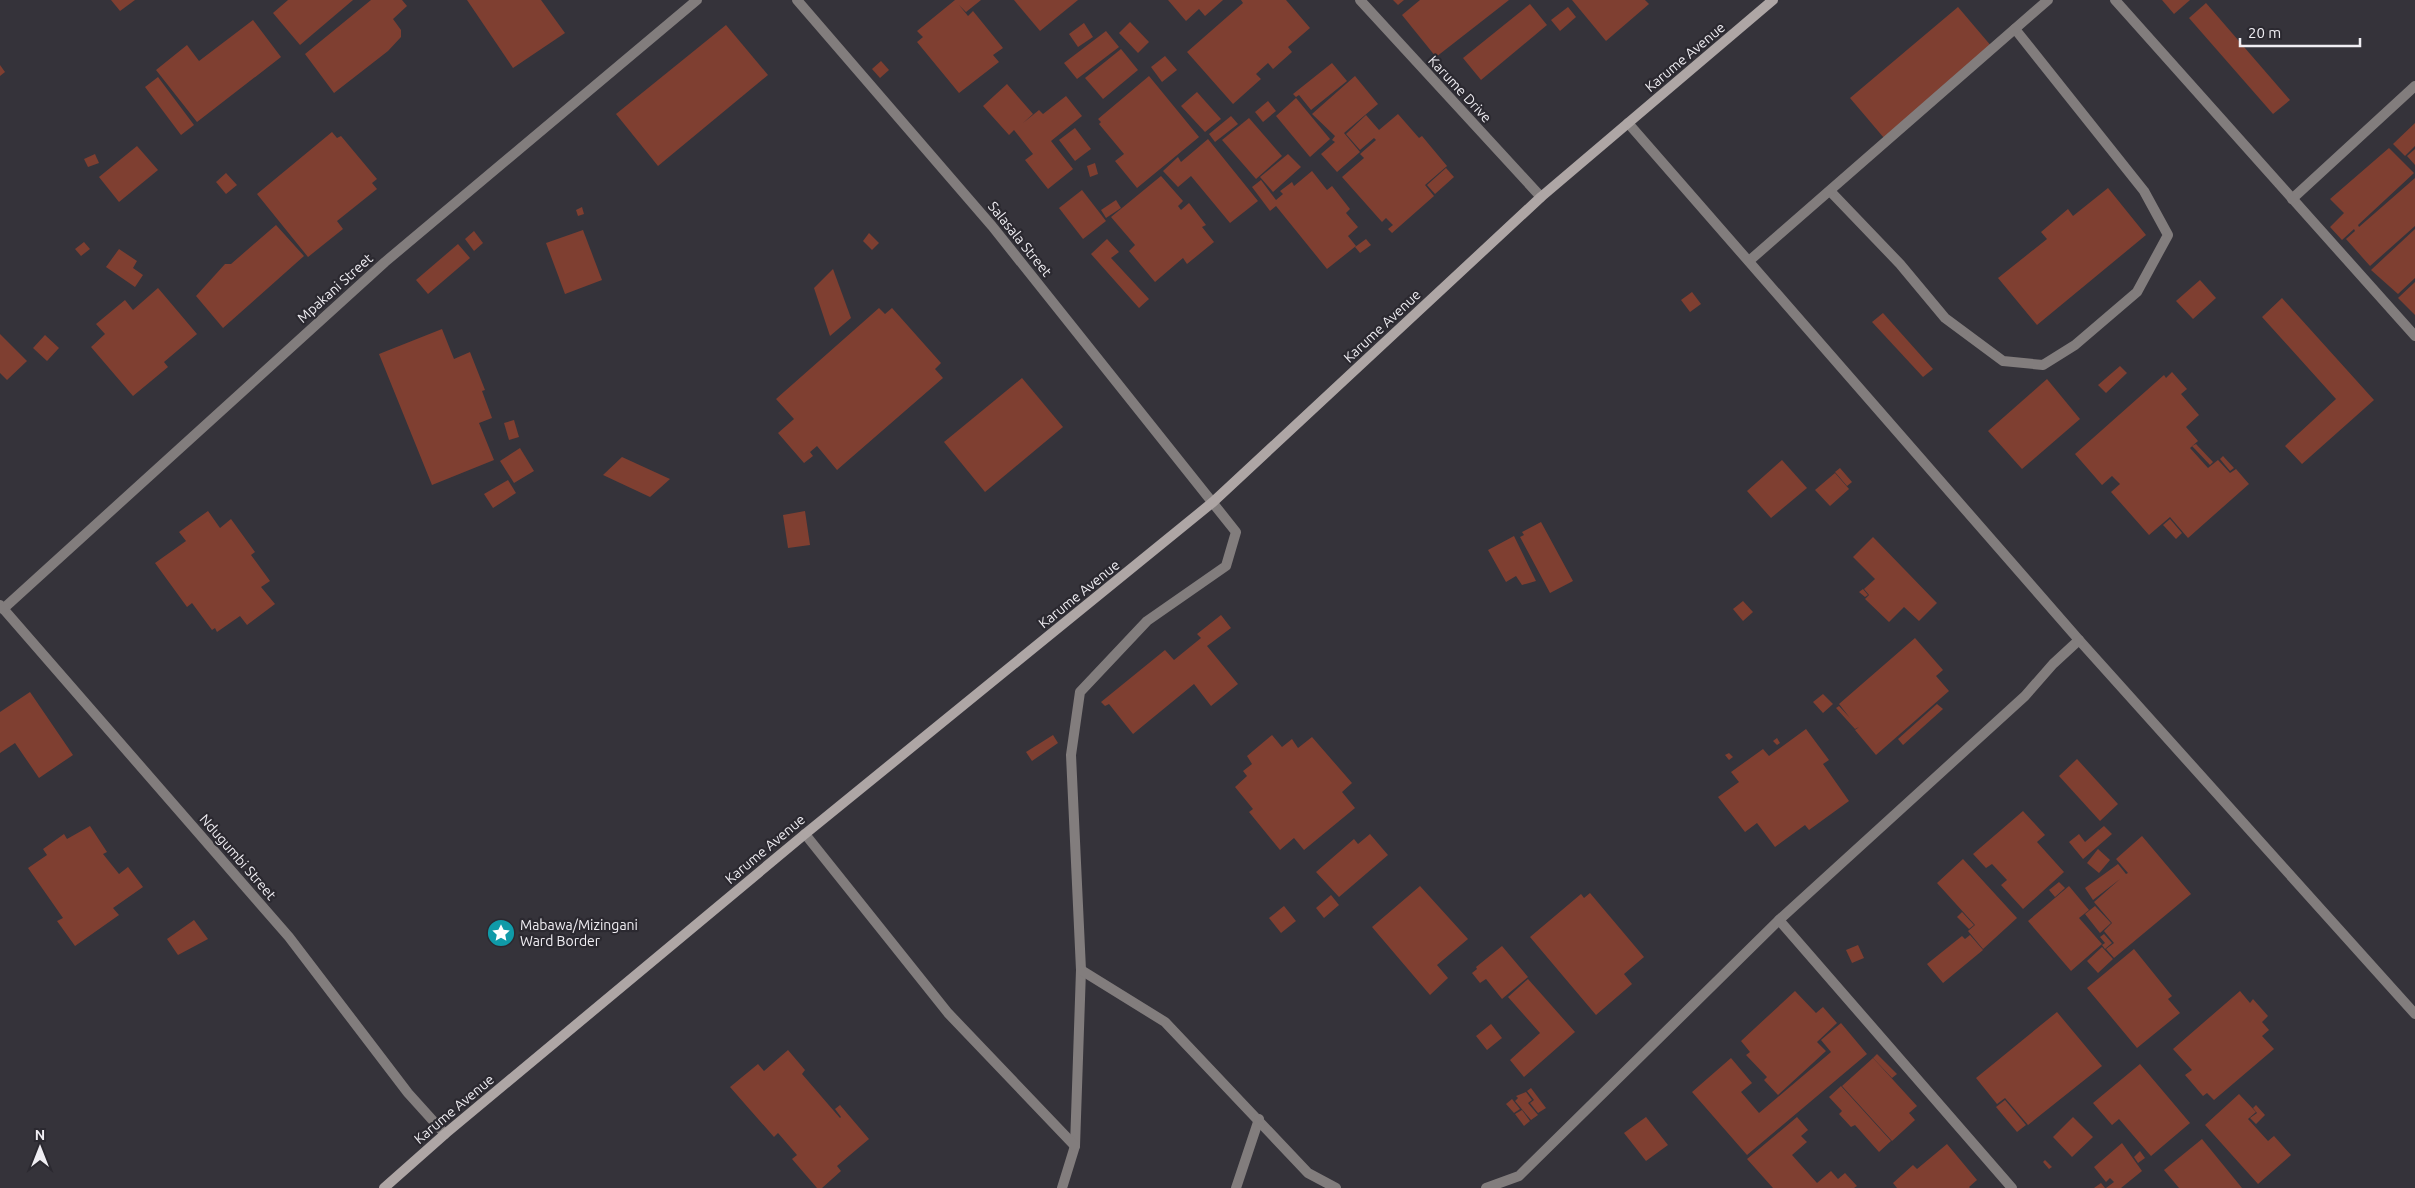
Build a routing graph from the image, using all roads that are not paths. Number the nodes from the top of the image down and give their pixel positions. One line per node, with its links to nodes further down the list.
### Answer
1 (697, 0): 16 (street, Mpakani Street)
2 (797, 0): 15 (street, Salasala Street)
3 (1360, 0): 11 (street, Karume Drive)
4 (1773, 0): 9 (main road, Karume Avenue)
5 (2048, 0): 7 (street)
6 (2115, 0): 12 (street)
7 (2015, 29): 10 (street); 10 (street)
8 (2415, 86): 12 (street)
9 (1628, 123): 11 (main road, Karume Avenue); 13 (street)
10 (1830, 191): 13 (street)
11 (1541, 197): 15 (main road, Karume Avenue)
12 (2292, 199): 14 (street)
13 (1750, 261): 17 (street)
14 (2415, 336)
15 (1213, 502): 18 (main road, Karume Avenue); 20 (street, Salasala Street)
16 (1, 607): 23 (street, Ndugumbi Street)
17 (2078, 640): 19 (street); 21 (street)
18 (805, 834): 23 (main road, Karume Avenue); 24 (street)
19 (1779, 920): 29 (street); 30 (street)
20 (1081, 970): 22 (street); 24 (street)
21 (2415, 1014)
22 (1259, 1119): 27 (street); 28 (street)
23 (445, 1134): 25 (main road, Karume Avenue)
24 (1075, 1146): 26 (street)
25 (384, 1188)
26 (1062, 1188)
27 (1236, 1188)
28 (1336, 1188)
29 (1486, 1188)
30 (2012, 1188)

